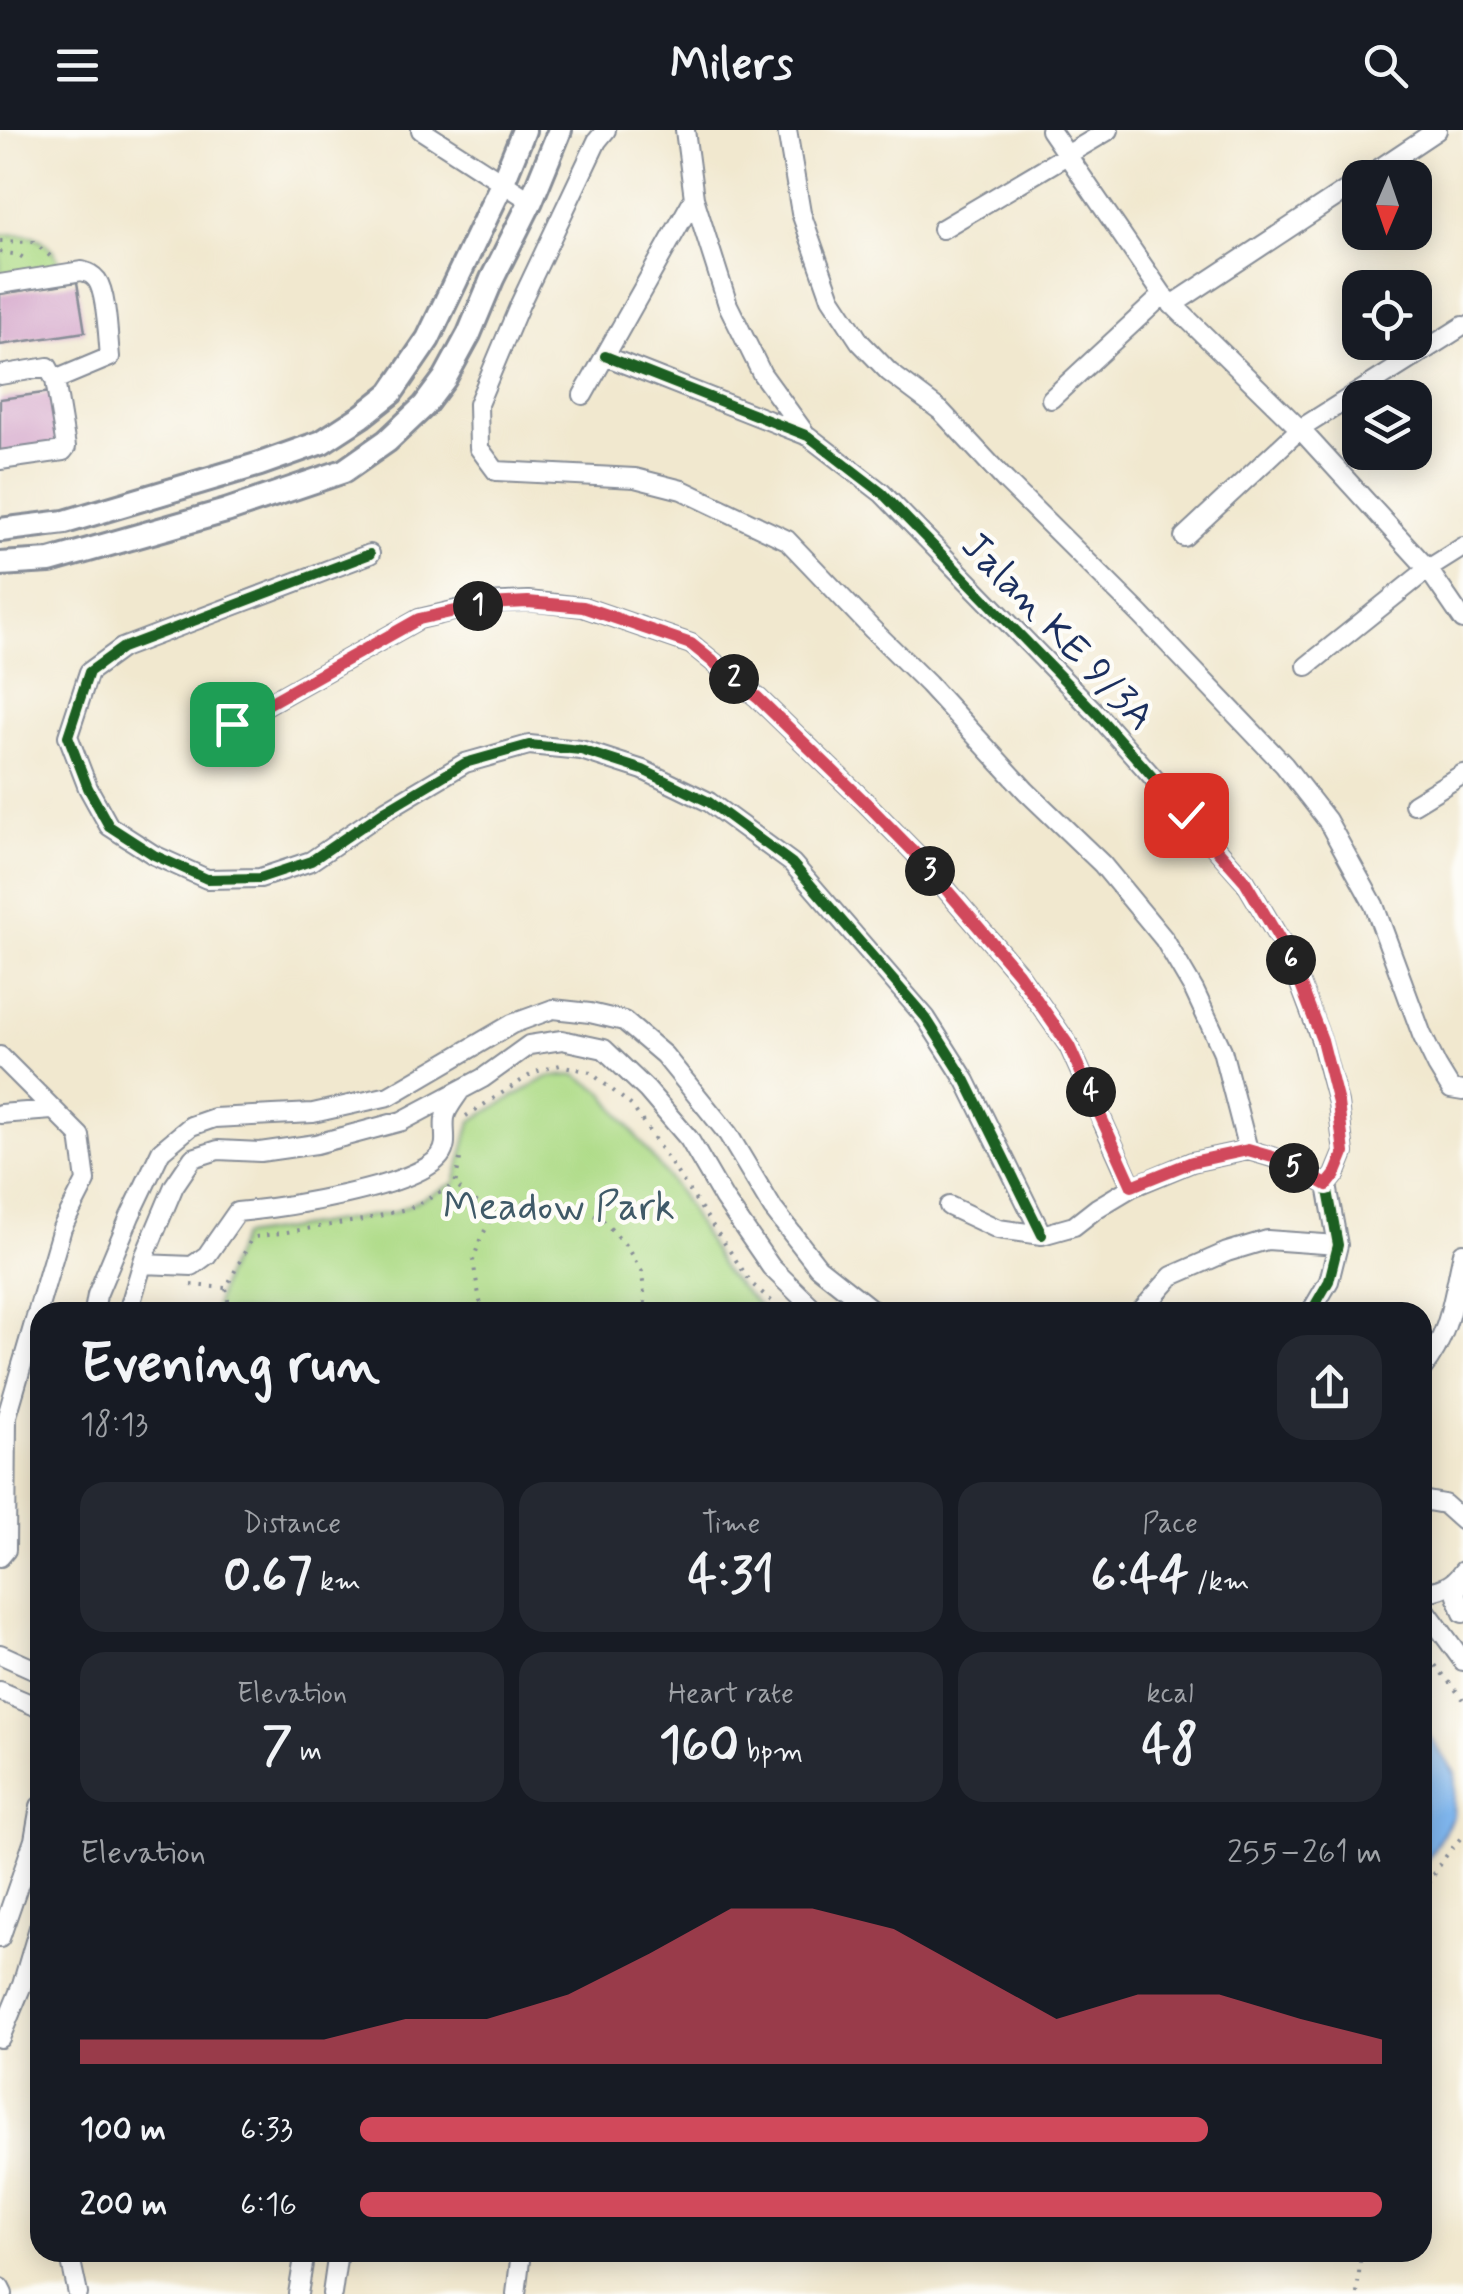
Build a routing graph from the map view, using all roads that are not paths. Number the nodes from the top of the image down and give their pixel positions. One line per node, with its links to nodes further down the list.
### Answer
1 (421, 130): 12 (street)
2 (524, 130): 12 (main road)
3 (560, 130): 15 (main road)
4 (606, 130): 44 (street)
5 (684, 130): 14 (street, Jalan KE 9/3A)
6 (788, 130): 41 (street)
7 (1050, 130): 10 (street)
8 (1108, 130): 10 (street)
9 (1436, 130): 11 (street)
10 (1067, 156): 16 (street); 18 (street)
11 (1391, 160)
12 (502, 184): 15 (street); 28 (main road)
13 (1342, 191): 18 (street)
14 (694, 198): 20 (street); 26 (street, Jalan KE 9/3A)
15 (531, 201): 32 (main road)
16 (942, 229)
17 (0, 284): 21 (street)
18 (1168, 300): 24 (street); 25 (street)
19 (1463, 326): 25 (street)
20 (604, 356): 23 (street); 26 (street, Jalan KE 9/3A)
21 (52, 374): 22 (street); 27 (street)
22 (0, 375)
23 (583, 396)
24 (1051, 399)
25 (1300, 429): 29 (street); 33 (street)
26 (808, 436): 45 (street, Jalan KE 9/3A)
27 (0, 460)
28 (0, 530)
29 (1184, 536)
30 (1463, 548): 33 (street)
31 (370, 554): 48 (street)
32 (0, 564)
33 (1428, 569): 34 (street); 35 (street)
34 (1463, 620)
35 (1307, 666)
36 (232, 724): 46 (street)
37 (1463, 774): 38 (street)
38 (1414, 804)
39 (0, 1056): 42 (street)
40 (460, 1090): 51 (street); 51 (street); 55 (street)
41 (1463, 1092)
42 (52, 1110): 43 (street); 52 (street)
43 (0, 1114)
44 (1248, 1150): 45 (street); 46 (street)
45 (1327, 1185): 49 (street, Jalan KE 9/3A)
46 (1132, 1186): 48 (street)
47 (949, 1206): 48 (street)
48 (1042, 1235)
49 (1338, 1245): 57 (street); 58 (street, Jalan KE 9/3A)
50 (1463, 1253): 60 (street)
51 (142, 1264): 54 (street)
52 (39, 1302)
53 (96, 1302): 56 (street)
54 (131, 1302)
55 (807, 1302)
56 (862, 1302)
57 (1149, 1302)
58 (1317, 1302)
59 (30, 1331): 61 (street)
60 (1432, 1357)
61 (4, 1415): 65 (street)
62 (1432, 1495): 64 (street)
63 (1432, 1503): 64 (street)
64 (1457, 1512)
65 (0, 1556)
66 (1460, 1575): 67 (street); 68 (street)
67 (1432, 1591)
68 (1463, 1613)
69 (1432, 1619): 71 (street)
70 (0, 1654): 72 (street)
71 (1463, 1661)
72 (30, 1668)
73 (0, 1691): 74 (street)
74 (30, 1704)
75 (30, 1852): 76 (street)
76 (0, 1938)
77 (30, 1958): 78 (street)
78 (0, 2038)
79 (70, 2262): 83 (street)
80 (303, 2262): 84 (street)
81 (337, 2262): 85 (street)
82 (520, 2262): 86 (street)
83 (78, 2294)
84 (298, 2294)
85 (332, 2294)
86 (516, 2294)

